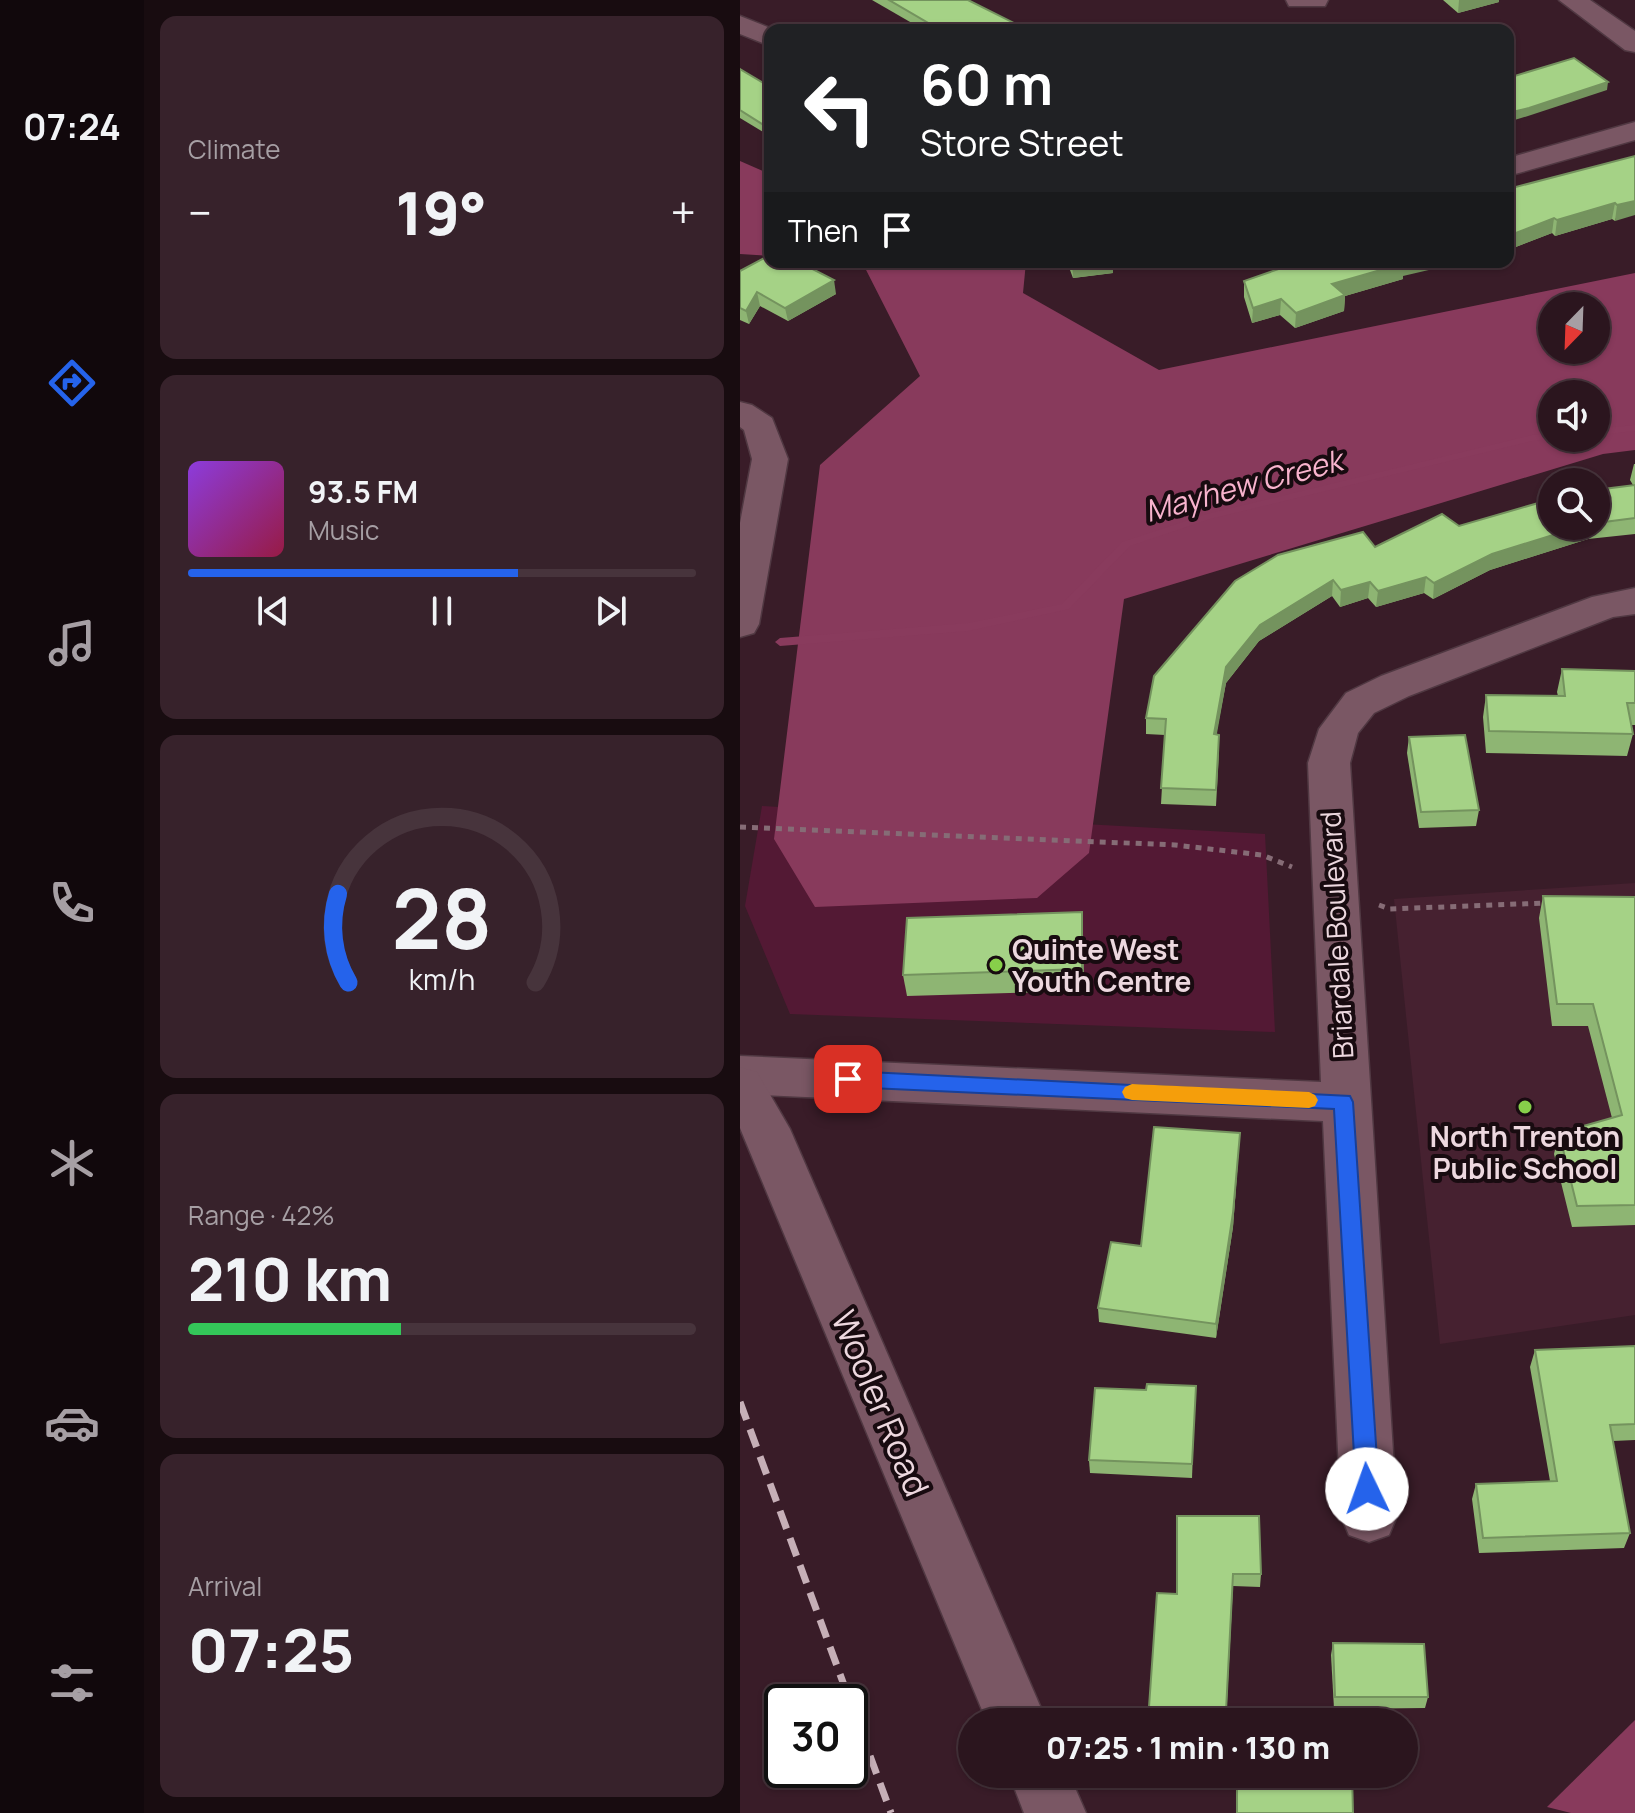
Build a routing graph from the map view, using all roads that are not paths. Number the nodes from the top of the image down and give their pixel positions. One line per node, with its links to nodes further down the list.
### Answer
1 (1299, 0): 2 (street)
2 (1315, 0)
3 (1572, 0): 6 (street)
4 (740, 24): 5 (street)
5 (764, 35)
6 (1635, 44)
7 (1635, 131): 8 (street)
8 (1514, 165)
9 (740, 412): 11 (street)
10 (1635, 601): 14 (street, Briardale Boulevard)
11 (740, 624)
12 (740, 1075): 14 (street)
13 (740, 1086): 16 (street, Wooler Road)
14 (1343, 1102): 15 (street, Briardale Boulevard)
15 (1369, 1516)
16 (1011, 1708)
17 (1045, 1788): 18 (street)
18 (1055, 1813)

